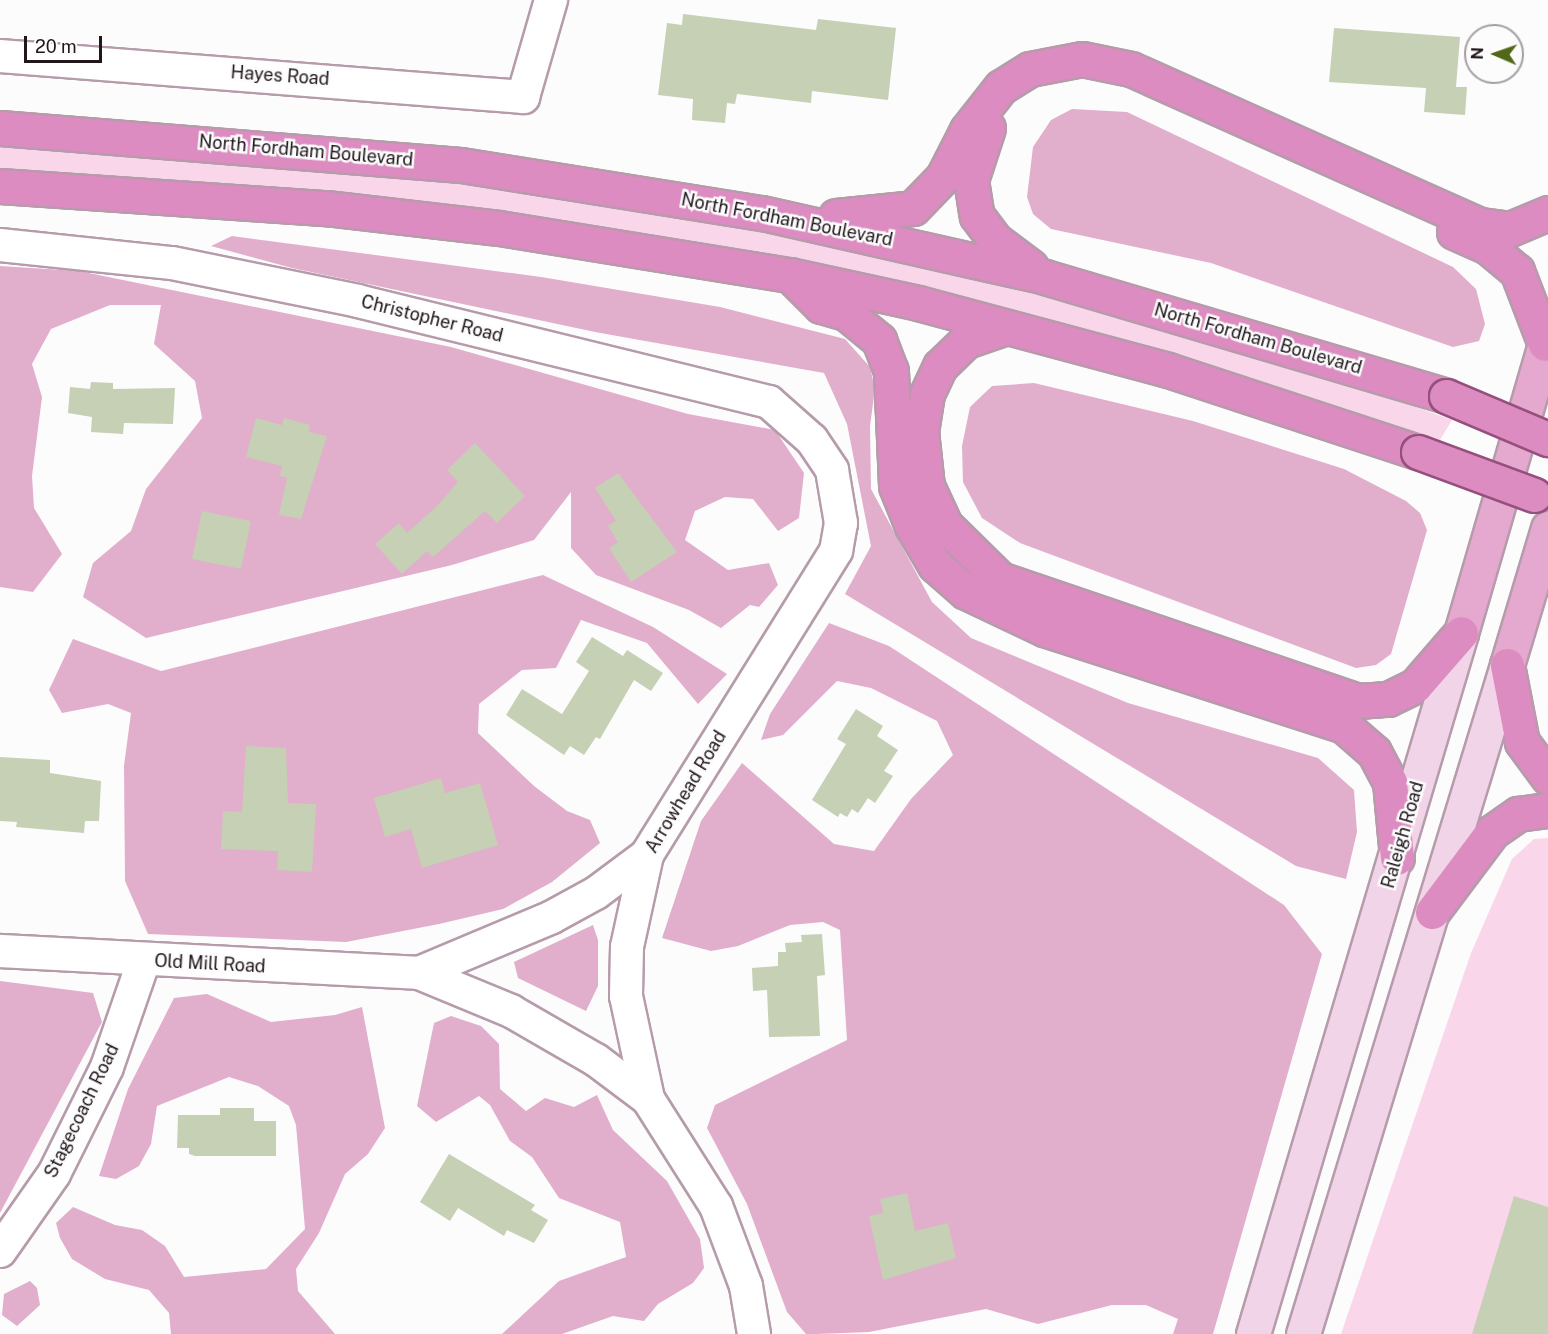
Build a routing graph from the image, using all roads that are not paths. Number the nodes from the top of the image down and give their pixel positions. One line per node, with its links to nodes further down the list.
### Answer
1 (551, 0): 2 (street, Hayes Road)
2 (0, 56)
3 (0, 128): 5 (highway, North Fordham Boulevard)
4 (0, 186): 8 (highway)
5 (762, 213): 6 (highway); 9 (highway, North Fordham Boulevard)
6 (1548, 213)
7 (0, 245): 13 (street, Christopher Road)
8 (790, 275): 10 (highway); 21 (highway)
9 (1045, 277): 11 (highway); 12 (highway, North Fordham Boulevard, bridge)
10 (1007, 327): 14 (highway, bridge); 16 (highway)
11 (1546, 339): 16 (main road, Raleigh Road)
12 (1548, 439)
13 (832, 470): 20 (street, Arrowhead Road)
14 (1541, 498)
15 (1548, 528): 17 (main road)
16 (1461, 633): 21 (main road, Raleigh Road)
17 (1508, 665): 18 (highway); 22 (main road)
18 (1548, 777)
19 (1548, 810): 22 (highway)
20 (647, 855): 25 (street, Old Mill Road); 26 (street, Arrowhead Road)
21 (1397, 858): 29 (main road, Raleigh Road)
22 (1432, 912): 30 (main road)
23 (0, 951): 24 (street, Old Mill Road)
24 (144, 960): 25 (street, Old Mill Road); 27 (street, Stagecoach Road)
25 (419, 973): 26 (street, Old Mill Road)
26 (648, 1099): 28 (street, Arrowhead Road)
27 (0, 1251)
28 (754, 1334)
29 (1253, 1334)
30 (1303, 1334)

